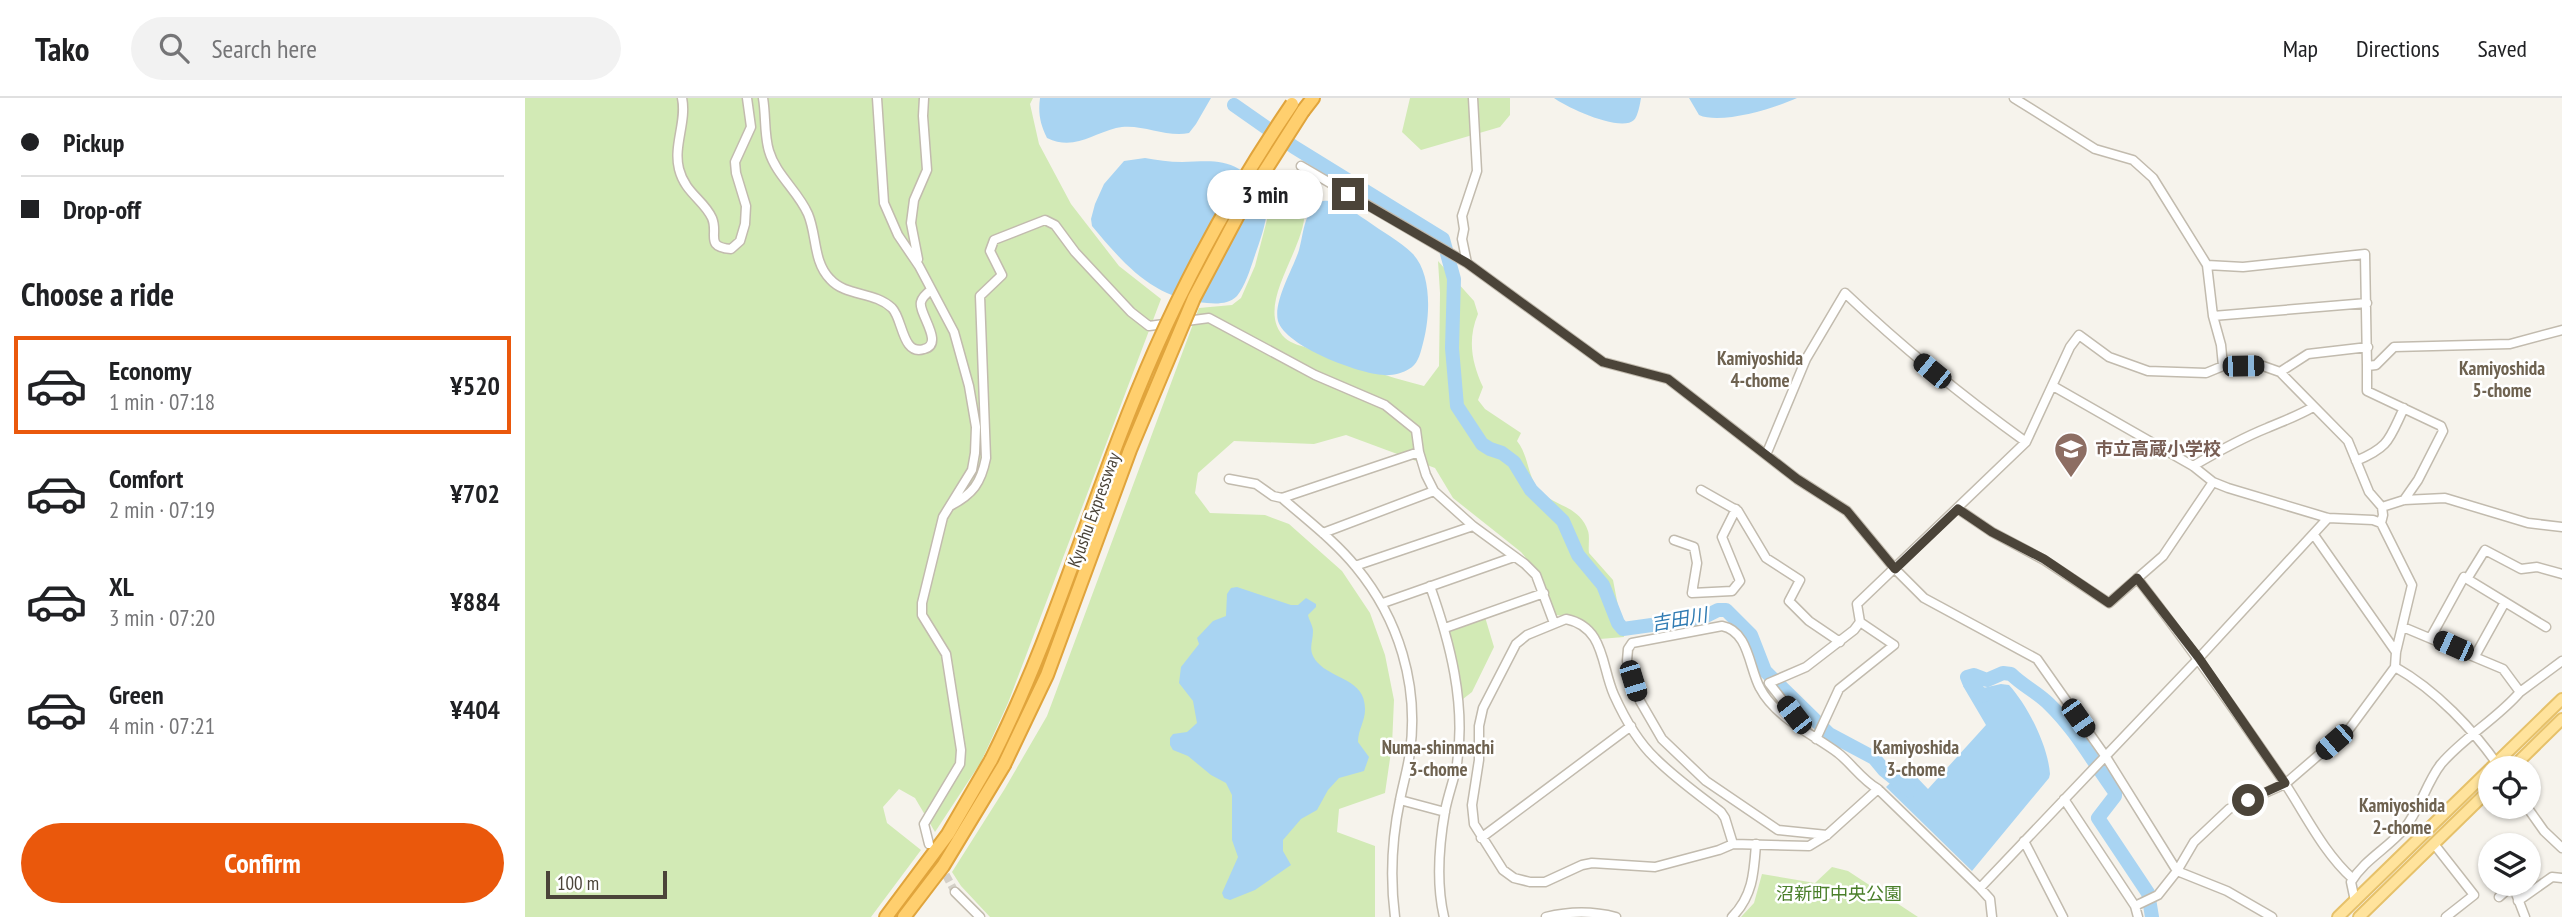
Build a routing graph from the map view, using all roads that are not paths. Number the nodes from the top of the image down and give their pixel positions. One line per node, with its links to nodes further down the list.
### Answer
1 (682, 98): 2 (street)
2 (747, 98)
3 (763, 98): 14 (street)
4 (877, 98): 13 (street)
5 (924, 98): 13 (street)
6 (1313, 98): 9 (highway, Kyushu Expressway)
7 (1473, 98): 11 (street)
8 (2014, 98): 12 (street)
9 (1297, 104): 105 (highway, Kyushu Expressway, bridge); 106 (highway, Kyushu Expressway, bridge)
10 (1301, 166): 11 (street)
11 (1467, 263): 27 (street)
12 (2207, 265): 15 (street); 16 (street)
13 (919, 266): 14 (street)
14 (931, 290): 36 (street)
15 (2367, 303): 16 (street); 18 (street)
16 (2213, 316): 19 (street)
17 (2562, 330): 20 (street)
18 (2368, 347): 20 (street); 21 (street)
19 (2223, 366): 21 (street); 22 (street)
20 (2367, 366): 24 (street)
21 (2280, 372): 23 (street)
22 (2053, 386): 25 (street); 29 (street)
23 (2313, 407): 28 (street); 29 (street)
24 (2404, 408): 28 (street); 35 (street)
25 (2026, 442): 27 (street); 39 (street)
26 (1419, 452): 33 (street); 34 (street); 36 (street)
27 (1766, 455): 49 (street)
28 (2356, 461): 37 (street)
29 (2193, 466): 31 (street)
30 (1229, 479): 34 (street)
31 (2213, 482): 40 (street); 51 (street)
32 (1701, 490): 38 (street)
33 (1434, 491): 42 (street); 44 (street)
34 (1282, 498): 44 (street)
35 (2404, 500): 37 (street); 43 (street)
36 (950, 506): 91 (street)
37 (2382, 507): 41 (street)
38 (1736, 509): 46 (street); 63 (street)
39 (1958, 509): 49 (street); 51 (street)
40 (2328, 518): 41 (street); 45 (street)
41 (2381, 523): 59 (street)
42 (1473, 526): 47 (street); 48 (street)
43 (2562, 527)
44 (1323, 533): 48 (street)
45 (2314, 535): 64 (street); 66 (street)
46 (1674, 540)
47 (1514, 557): 53 (street); 54 (street)
48 (1355, 566): 55 (street)
49 (1895, 569): 58 (street); 79 (street)
50 (2562, 574): 52 (street)
51 (2137, 578): 66 (street)
52 (2467, 579): 56 (street); 62 (street)
53 (1430, 586): 55 (street); 60 (street)
54 (1544, 593): 57 (street); 60 (street)
55 (1383, 603): 84 (street)
56 (2505, 603): 61 (street); 65 (street)
57 (1554, 622): 72 (street); 89 (street)
58 (1860, 622): 63 (street); 75 (street)
59 (2403, 627): 62 (street); 64 (street)
60 (1445, 628): 86 (street)
61 (2546, 628)
62 (2431, 637): 65 (street)
63 (1840, 642): 73 (street)
64 (2396, 652): 68 (street)
65 (2475, 656): 69 (street)
66 (2199, 658): 79 (street); 81 (street)
67 (2562, 661): 69 (street)
68 (2395, 667): 74 (street); 81 (street)
69 (2520, 692): 74 (street)
70 (2562, 699): 77 (main road)
71 (2562, 719): 78 (main road)
72 (1631, 726): 89 (street); 92 (street)
73 (1798, 726): 75 (street); 88 (street)
74 (2472, 732): 76 (street); 98 (street)
75 (1816, 739): 82 (street)
76 (2487, 756)
77 (2505, 756)
78 (2524, 756)
79 (2106, 757): 83 (street); 96 (street)
80 (2478, 782): 102 (main road)
81 (2285, 783): 96 (street); 98 (street)
82 (1878, 789): 88 (street); 99 (street)
83 (2064, 799): 90 (street); 104 (street)
84 (1400, 800): 86 (street); 108 (street)
85 (2478, 801): 94 (main road)
86 (1445, 812): 109 (street)
87 (2536, 819): 95 (street)
88 (1828, 835): 93 (street)
89 (1481, 838): 92 (street)
90 (2024, 841): 99 (street); 114 (street)
91 (929, 844)
92 (1733, 844): 93 (street)
93 (1756, 844): 112 (street)
94 (2434, 844): 118 (main road); 119 (street)
95 (2562, 848)
96 (2177, 871): 104 (street); 116 (street)
97 (2562, 878): 103 (street)
98 (2353, 879): 102 (street)
99 (1980, 888): 113 (street)
100 (955, 892): 107 (street)
101 (2499, 897): 103 (street)
102 (2355, 901): 117 (main road)
103 (2518, 901): 120 (street)
104 (2135, 906): 115 (street)
105 (886, 917)
106 (904, 917)
107 (980, 917)
108 (1395, 917)
109 (1444, 917)
110 (1546, 917): 111 (street)
111 (1616, 917)
112 (1732, 917)
113 (1992, 917)
114 (2063, 917)
115 (2138, 917)
116 (2272, 917)
117 (2338, 917)
118 (2359, 917)
119 (2446, 917)
120 (2525, 917)

